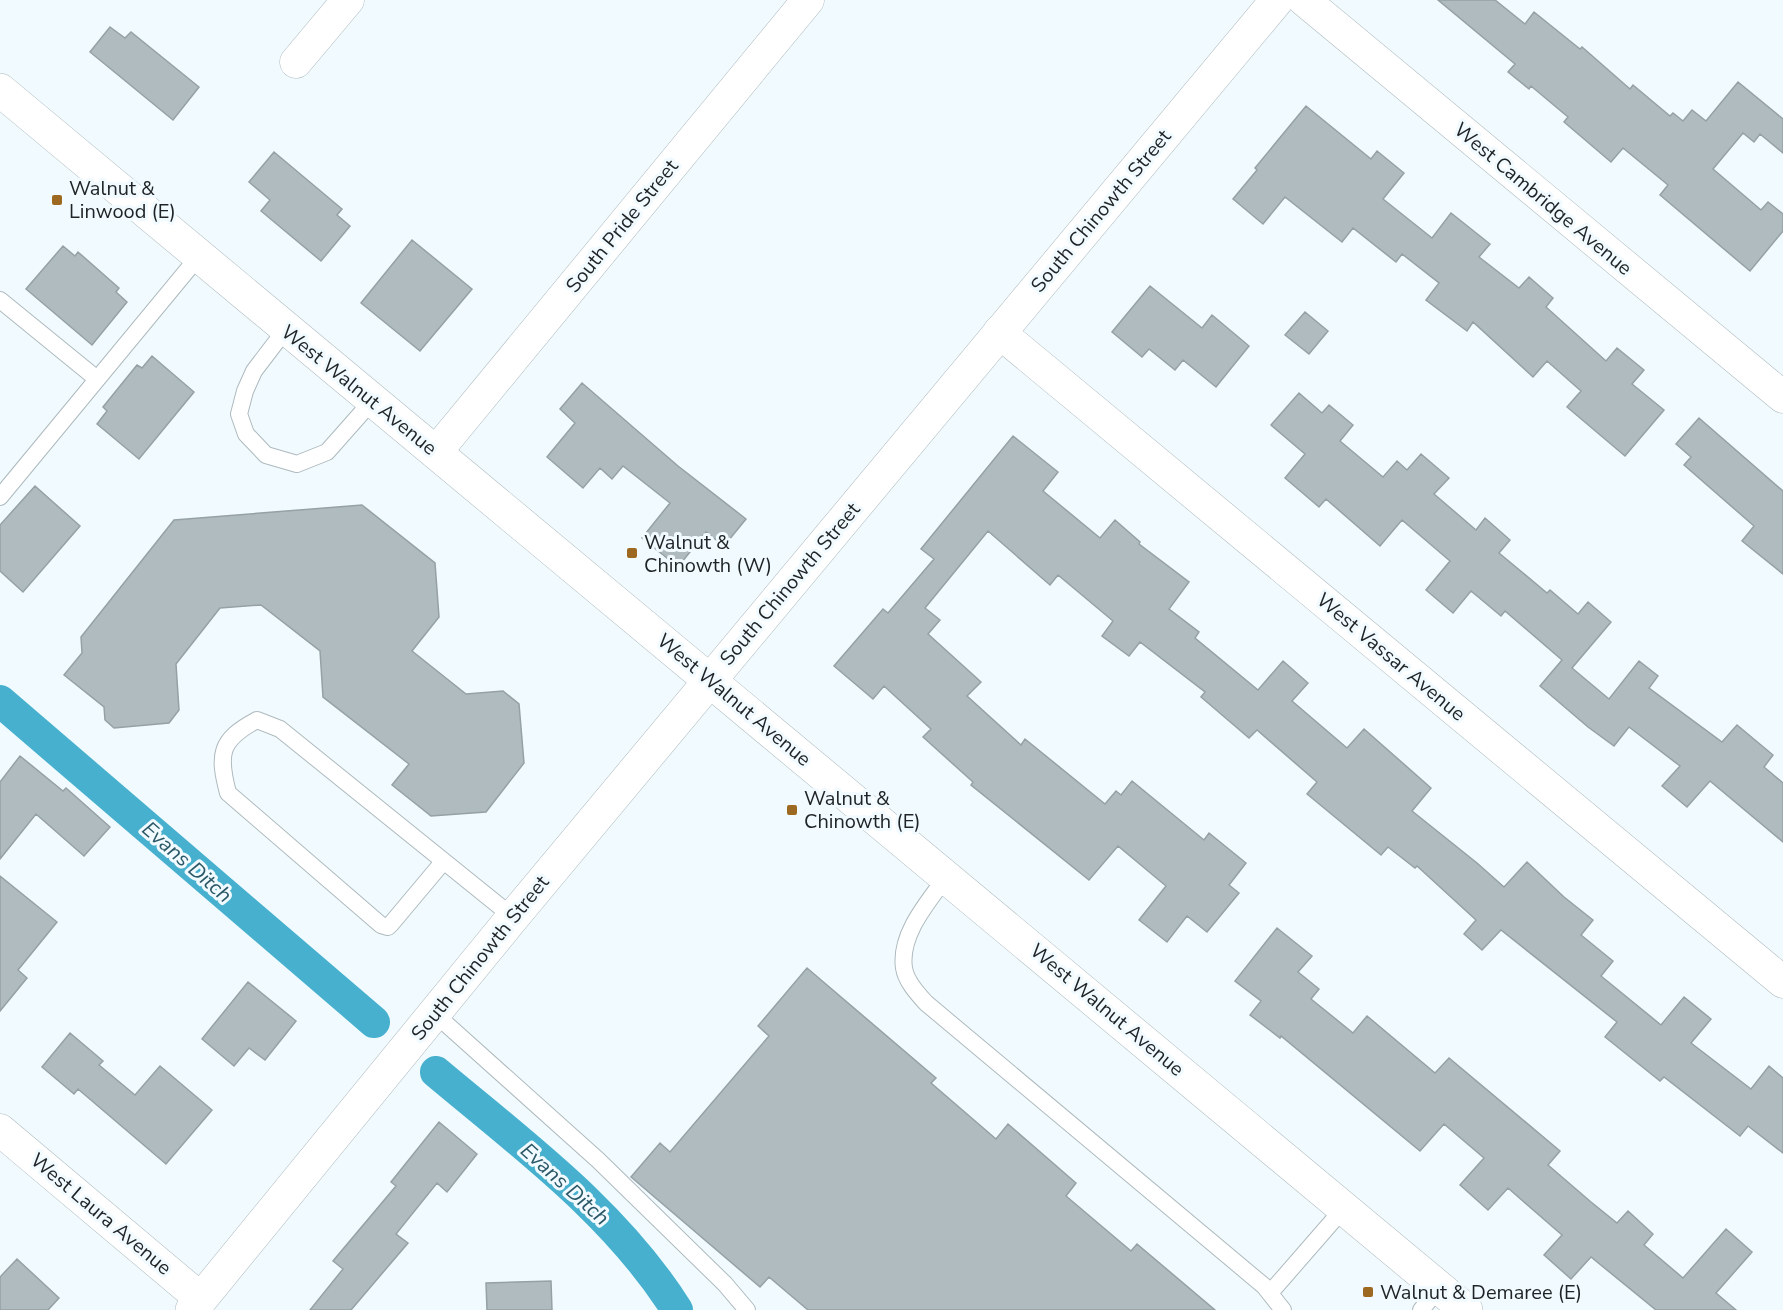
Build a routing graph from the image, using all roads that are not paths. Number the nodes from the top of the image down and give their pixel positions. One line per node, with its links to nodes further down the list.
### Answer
1 (348, 0): 5 (street)
2 (808, 0): 14 (street, South Pride Street)
3 (1277, 0): 10 (main road, South Chinowth Street)
4 (1304, 0): 12 (street, West Cambridge Avenue)
5 (296, 62)
6 (0, 90): 7 (main road, West Walnut Avenue)
7 (199, 256): 9 (main road, West Walnut Avenue); 11 (lane)
8 (0, 300): 11 (lane)
9 (286, 329): 13 (main road, West Walnut Avenue); 13 (lane)
10 (999, 332): 16 (main road, South Chinowth Street); 20 (street, West Vassar Avenue)
11 (97, 379): 15 (lane)
12 (1783, 397)
13 (373, 400): 14 (main road, West Walnut Avenue)
14 (436, 452): 16 (main road, West Walnut Avenue)
15 (0, 497)
16 (709, 680): 18 (main road, West Walnut Avenue); 19 (main road, South Chinowth Street)
17 (443, 862): 17 (lane); 19 (lane)
18 (947, 876): 23 (main road, West Walnut Avenue); 24 (lane)
19 (513, 917): 21 (main road, South Chinowth Street)
20 (1783, 982)
21 (434, 1013): 26 (main road, South Chinowth Street); 27 (lane)
22 (0, 1130): 26 (street, West Laura Avenue)
23 (1344, 1208): 24 (lane); 25 (main road, West Walnut Avenue)
24 (1270, 1293): 28 (lane)
25 (1430, 1299): 29 (main road, West Walnut Avenue)
26 (197, 1304)
27 (747, 1310)
28 (1283, 1310)
29 (1466, 1310)

